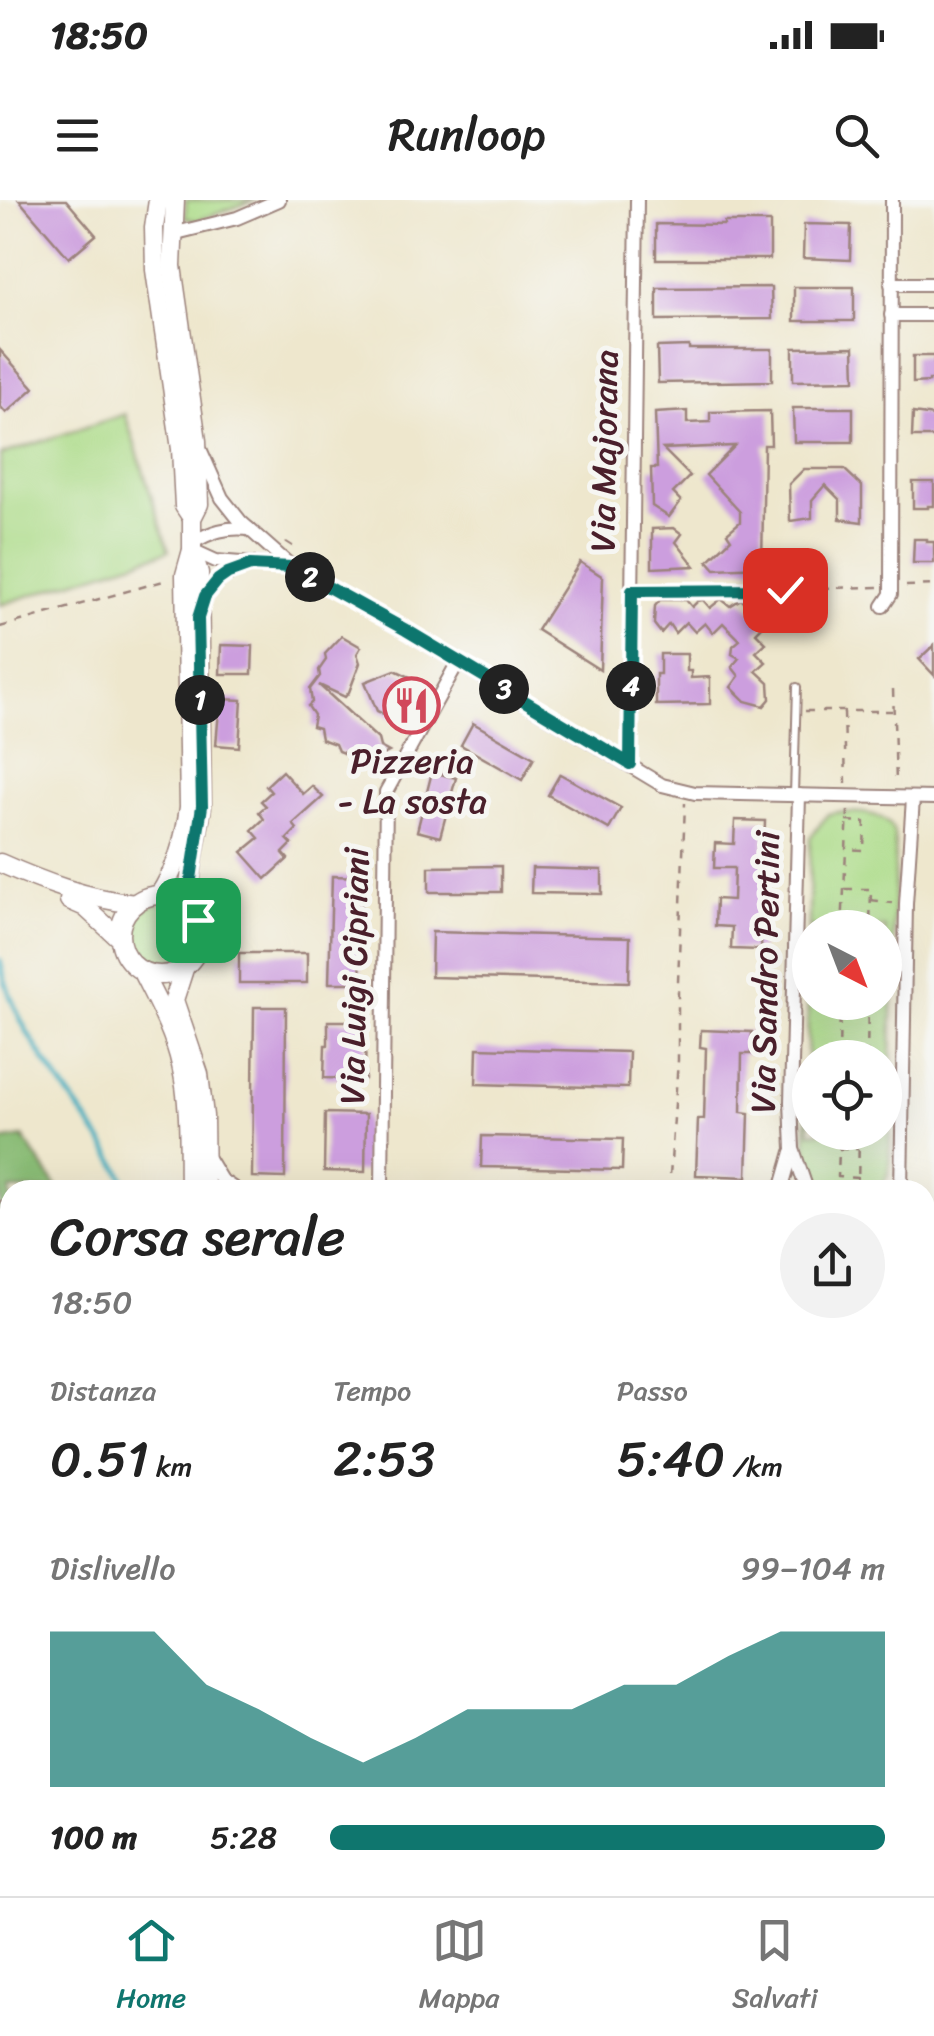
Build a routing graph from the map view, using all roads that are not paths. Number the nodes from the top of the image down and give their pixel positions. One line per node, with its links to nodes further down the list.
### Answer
1 (158, 200): 12 (street)
2 (176, 200): 6 (street)
3 (279, 200): 6 (street)
4 (636, 200): 21 (street, Via Majorana)
5 (892, 200): 7 (street)
6 (172, 234): 11 (street)
7 (892, 284): 8 (street); 9 (street)
8 (934, 284)
9 (891, 315): 10 (street); 17 (street)
10 (934, 316)
11 (197, 441): 12 (street); 13 (street)
12 (192, 518): 14 (street)
13 (249, 529): 14 (street); 16 (street)
14 (192, 547): 15 (street); 18 (street); 27 (street)
15 (250, 565): 16 (street); 18 (street)
16 (292, 567): 19 (street)
17 (883, 606)
18 (198, 618): 29 (street)
19 (458, 662): 21 (street); 41 (street, Via Luigi Cipriani)
20 (797, 687): 22 (lane)
21 (630, 764): 22 (street)
22 (796, 795): 23 (street); 33 (street, Via Sandro Pertini)
23 (913, 798): 24 (street); 44 (street)
24 (934, 798)
25 (0, 863): 26 (street)
26 (48, 884): 28 (street); 30 (street)
27 (159, 895): 28 (street); 29 (street)
28 (134, 904): 30 (street)
29 (191, 908): 31 (street)
30 (120, 939): 32 (street)
31 (184, 969): 32 (street); 37 (street)
32 (142, 972): 38 (street)
33 (792, 1040)
34 (792, 1041): 35 (street, Via Sandro Pertini)
35 (792, 1126)
36 (793, 1150): 42 (street, Via Sandro Pertini); 43 (street, Via Sandro Pertini)
37 (204, 1153): 39 (street); 40 (street)
38 (189, 1180)
39 (205, 1180)
40 (221, 1180)
41 (382, 1180)
42 (783, 1180)
43 (804, 1180)
44 (901, 1180)

